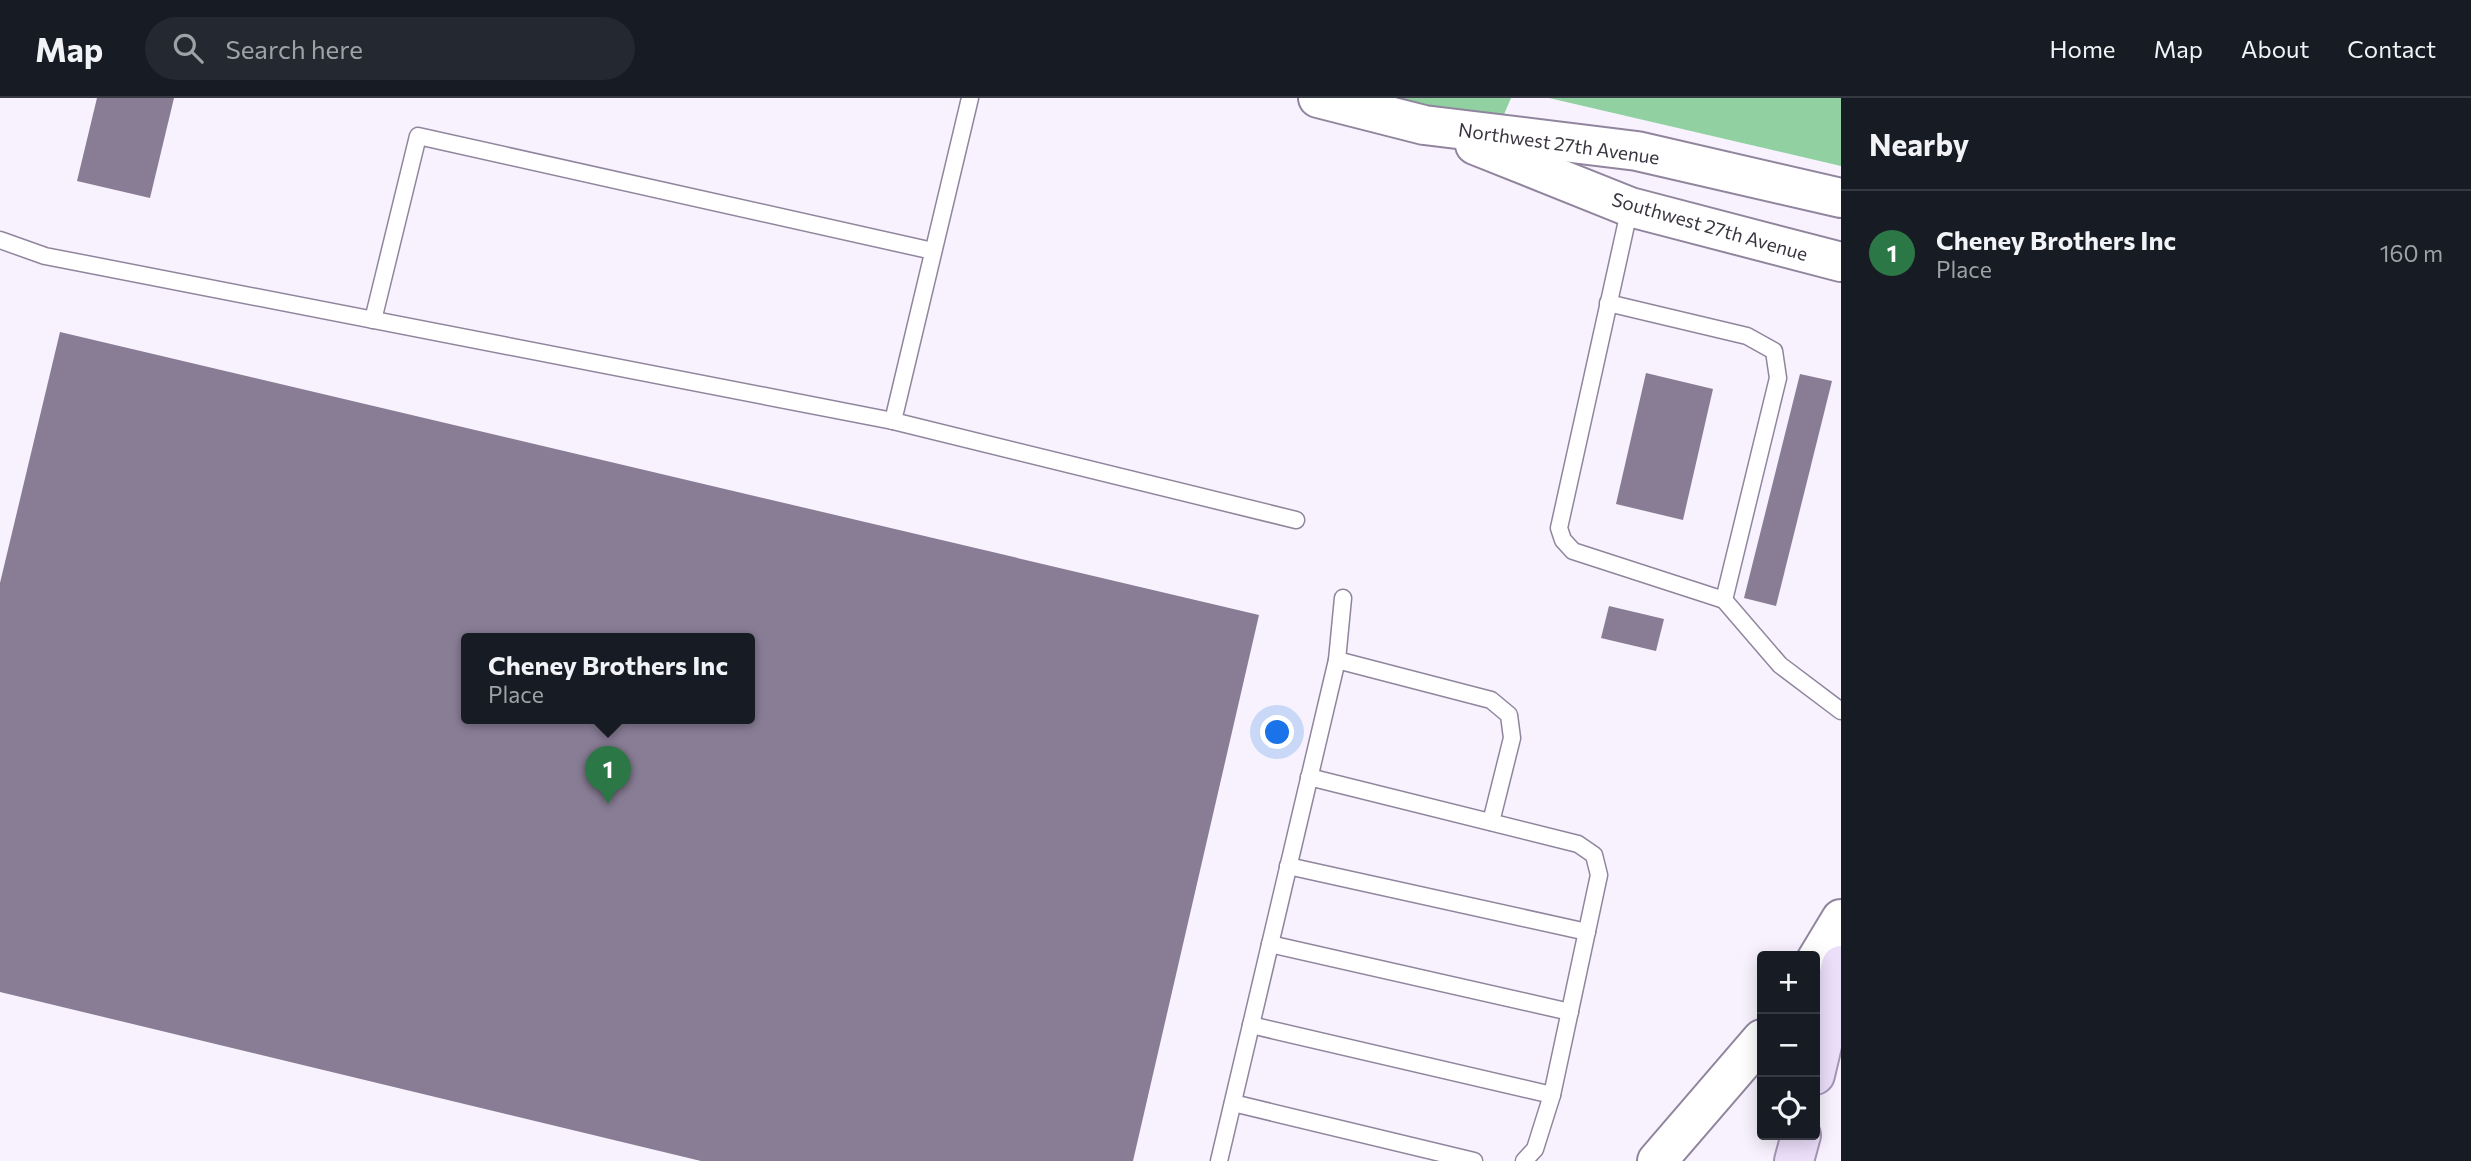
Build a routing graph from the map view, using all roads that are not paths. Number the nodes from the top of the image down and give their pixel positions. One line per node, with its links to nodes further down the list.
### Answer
1 (970, 98): 7 (lane)
2 (1318, 98): 3 (main road, Northwest 27th Avenue)
3 (1424, 125): 4 (main road, Northwest 27th Avenue); 5 (main road, Southwest 27th Avenue)
4 (1841, 198)
5 (1630, 207): 8 (main road, Southwest 27th Avenue); 9 (lane)
6 (0, 240): 10 (lane)
7 (933, 251): 10 (lane); 11 (lane)
8 (1841, 262)
9 (1608, 303): 14 (lane); 14 (lane)
10 (373, 320): 11 (lane)
11 (893, 421): 12 (lane)
12 (1296, 520)
13 (1343, 598): 15 (lane)
14 (1724, 600): 16 (lane)
15 (1337, 660): 17 (lane); 18 (lane)
16 (1841, 711)
17 (1309, 777): 18 (lane); 19 (lane)
18 (1491, 822): 21 (lane)
19 (1288, 866): 21 (lane); 22 (lane)
20 (1841, 919): 23 (main road)
21 (1587, 932): 25 (lane)
22 (1270, 944): 25 (lane); 26 (lane)
23 (1820, 954)
24 (1841, 965): 28 (main road)
25 (1570, 1012): 29 (lane)
26 (1251, 1025): 29 (lane); 30 (lane)
27 (1757, 1046): 35 (main road)
28 (1820, 1054)
29 (1552, 1095): 34 (lane)
30 (1233, 1103): 32 (lane); 33 (lane)
31 (1800, 1140): 36 (main road)
32 (1219, 1161)
33 (1474, 1161)
34 (1524, 1161)
35 (1657, 1161)
36 (1794, 1161)

